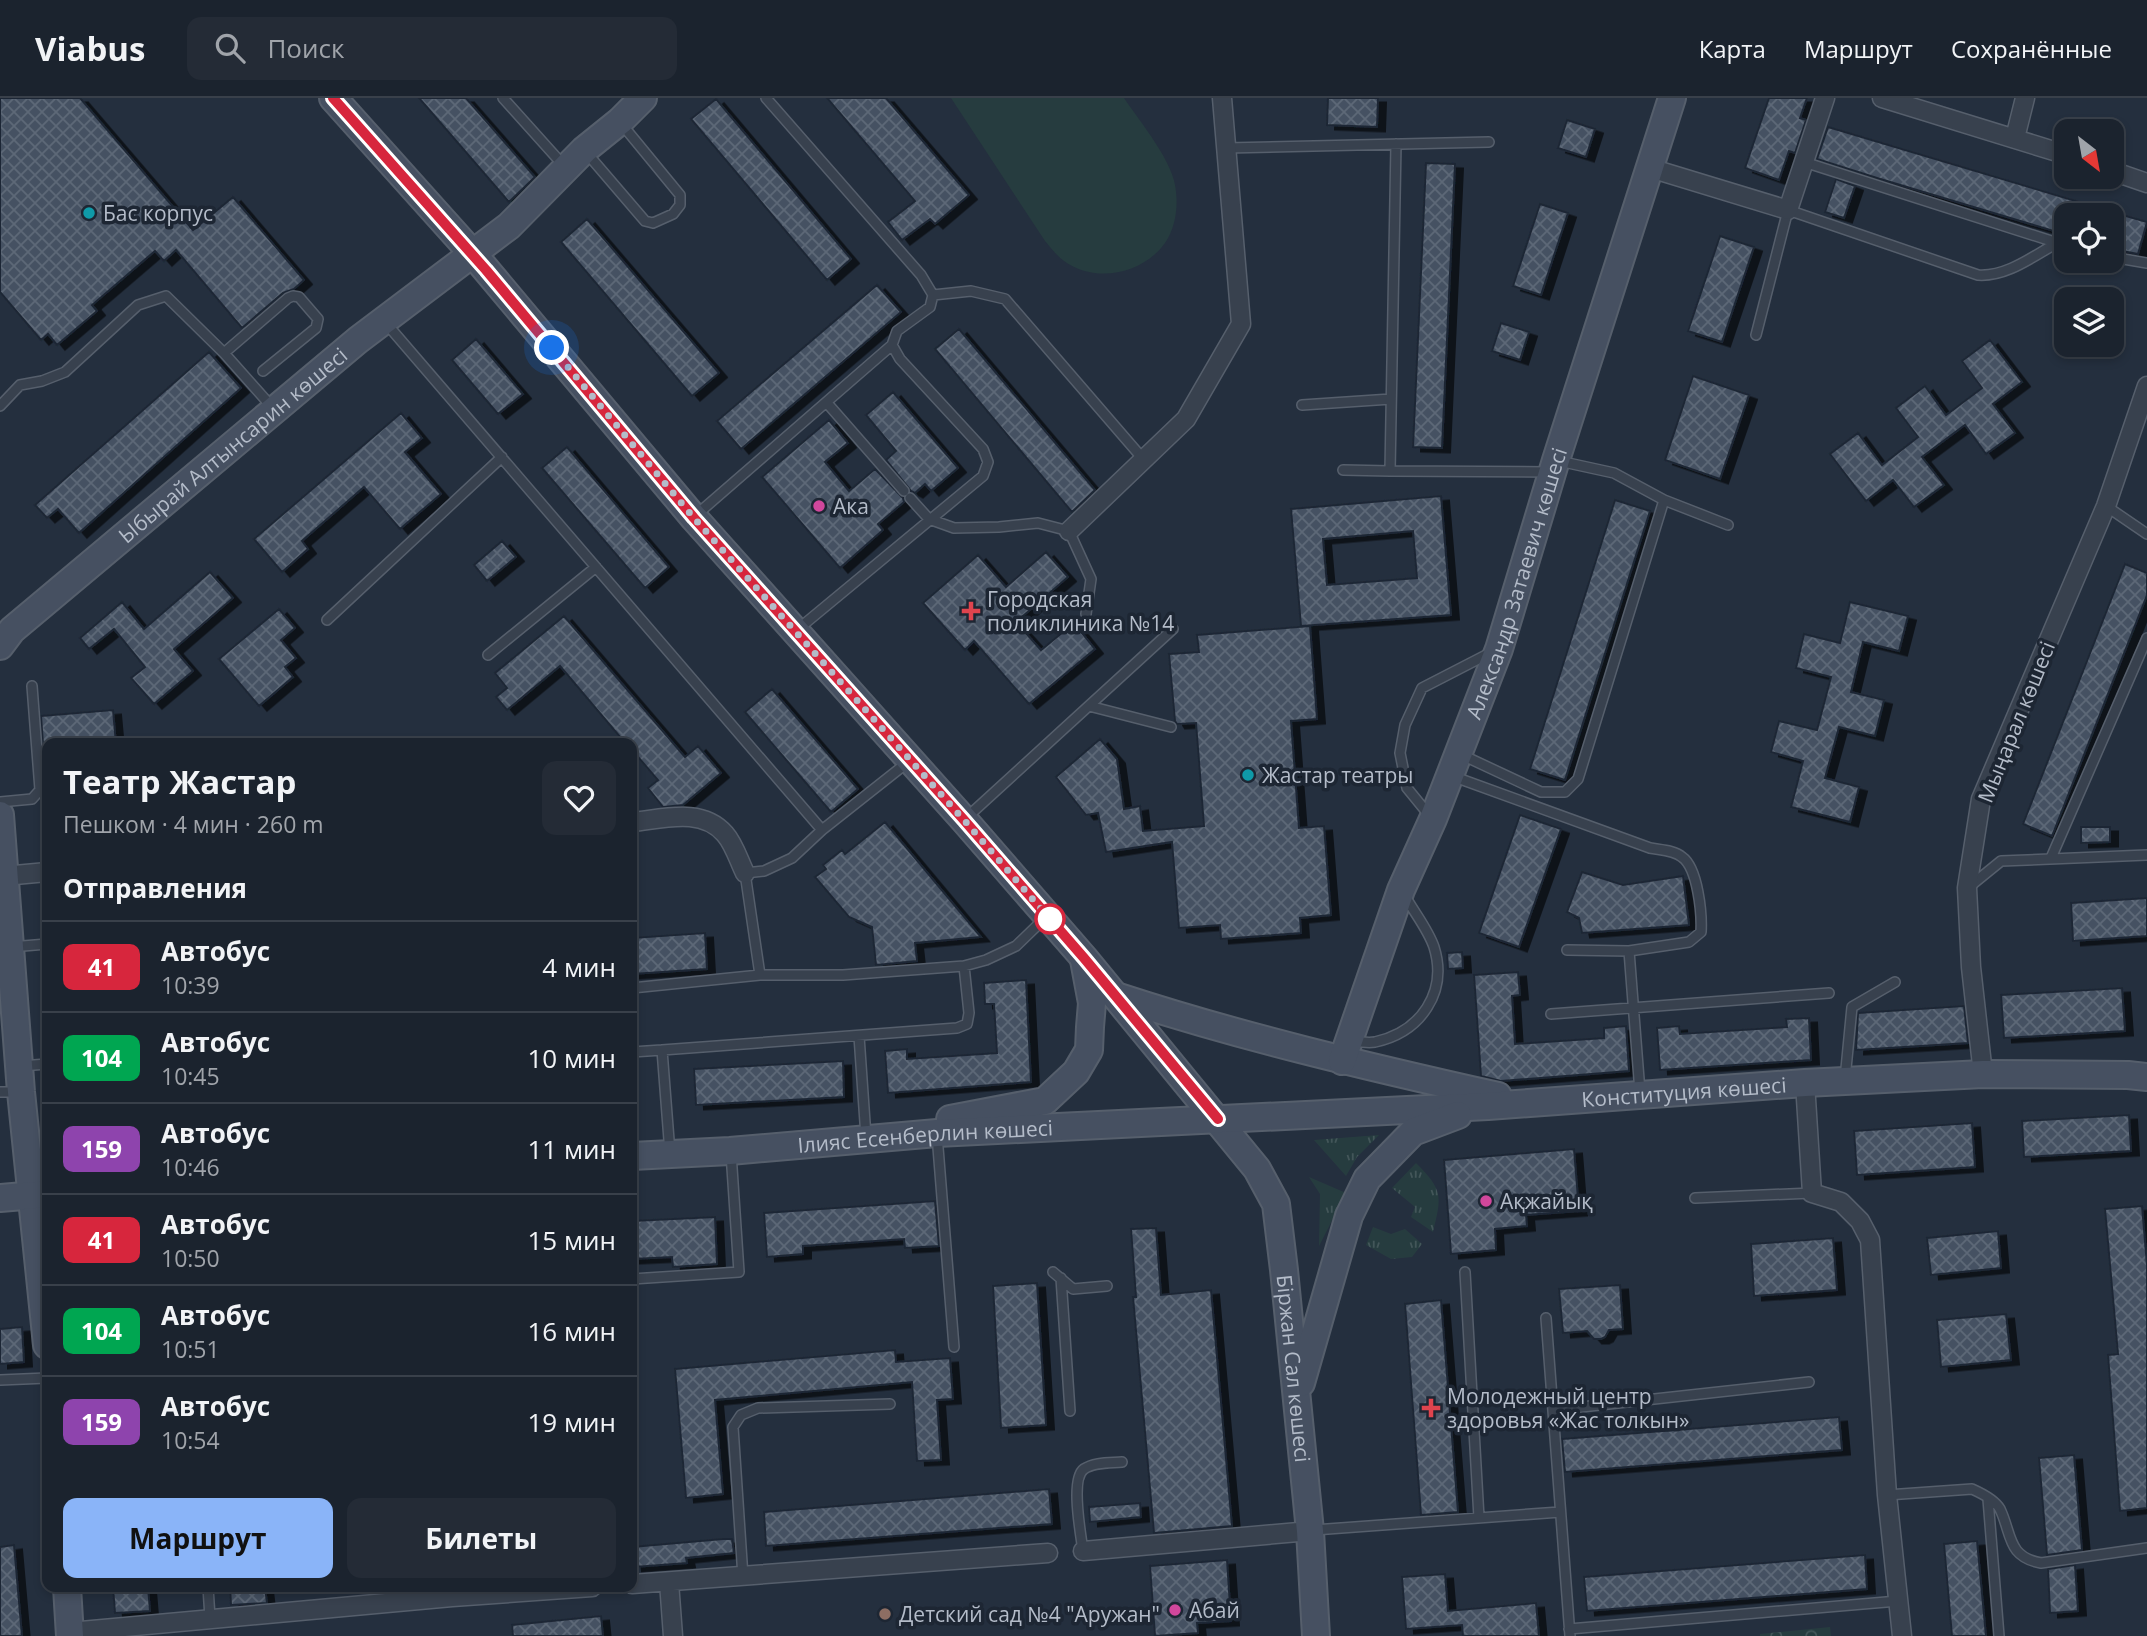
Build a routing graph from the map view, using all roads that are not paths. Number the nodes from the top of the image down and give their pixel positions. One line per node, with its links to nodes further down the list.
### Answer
1 (333, 98): 25 (main road, Біржан Сал көшесі)
2 (503, 98): 19 (lane)
3 (643, 98): 10 (main road, Ыбырай Алтынсарин көшесі)
4 (766, 98): 28 (lane)
5 (1222, 98): 14 (street)
6 (1672, 98): 18 (main road, Александр Затаевич көшесі)
7 (1825, 98): 17 (street)
8 (1882, 98): 11 (street)
9 (2025, 98): 11 (street)
10 (620, 121): 15 (main road, Ыбырай Алтынсарин көшесі); 15 (lane)
11 (2015, 138): 16 (street)
12 (1489, 142): 13 (lane)
13 (1396, 144): 14 (lane); 35 (lane)
14 (1226, 149): 41 (street)
15 (584, 150): 19 (main road, Ыбырай Алтынсарин көшесі)
16 (2054, 151)
17 (1804, 162): 22 (street); 23 (lane)
18 (1650, 168): 22 (street); 42 (main road, Александр Затаевич көшесі)
19 (566, 169): 25 (main road, Ыбырай Алтынсарин көшесі)
20 (2124, 175): 21 (street)
21 (2147, 183)
22 (1788, 211): 24 (lane); 30 (lane)
23 (2054, 242)
24 (2054, 249)
25 (473, 254): 29 (main road, Ыбырай Алтынсарин көшесі); 47 (main road, Біржан Сал көшесі)
26 (2124, 259): 27 (lane)
27 (2147, 263)
28 (933, 295): 31 (lane); 41 (lane)
29 (384, 321): 39 (main road, Ыбырай Алтынсарин көшесі); 40 (lane)
30 (1756, 335)
31 (892, 345): 36 (lane); 48 (lane)
32 (224, 353): 33 (lane); 38 (lane); 39 (lane)
33 (262, 371)
34 (2147, 386): 46 (street, Мыңарал көшесі)
35 (1391, 399): 37 (lane); 44 (lane)
36 (827, 402): 47 (lane); 48 (lane)
37 (1302, 405)
38 (0, 406)
39 (276, 410): 58 (main road, Ыбырай Алтынсарин көшесі)
40 (502, 457): 52 (lane); 54 (lane)
41 (1144, 460): 50 (street)
42 (1554, 466): 44 (lane); 45 (lane); 59 (main road, Александр Затаевич көшесі)
43 (1343, 470): 44 (lane)
44 (1390, 471)
45 (1664, 500): 49 (lane); 65 (lane)
46 (2106, 506): 51 (lane); 77 (street, Мыңарал көшесі)
47 (694, 518): 56 (main road, Біржан Сал көшесі)
48 (929, 519): 50 (lane); 56 (lane)
49 (1728, 525)
50 (1069, 531): 53 (lane)
51 (2147, 534)
52 (596, 566): 60 (lane); 71 (lane)
53 (1086, 614)
54 (327, 620)
55 (1173, 629): 62 (lane)
56 (795, 631): 64 (main road, Біржан Сал көшесі)
57 (2147, 638): 73 (lane)
58 (0, 646)
59 (1499, 649): 65 (main road, Александр Затаевич көшесі); 68 (lane)
60 (488, 655)
61 (32, 686): 66 (lane)
62 (1089, 706): 63 (lane); 69 (lane)
63 (1171, 727)
64 (910, 760): 69 (main road, Біржан Сал көшесі); 71 (lane)
65 (1454, 764): 68 (main road, Александр Затаевич көшесі); 83 (lane)
66 (0, 802)
67 (0, 815): 76 (main road)
68 (1433, 819): 78 (main road, Александр Затаевич көшесі)
69 (964, 820): 79 (main road, Біржан Сал көшесі)
70 (637, 822): 75 (street)
71 (822, 830): 75 (lane)
72 (2147, 855): 73 (lane)
73 (2051, 858): 77 (lane)
74 (42, 872): 76 (street)
75 (745, 873): 86 (lane)
76 (4, 876): 81 (main road)
77 (1967, 888): 99 (street, Мыңарал көшесі)
78 (1401, 890): 95 (main road, Александр Затаевич көшесі); 95 (lane)
79 (1048, 916): 84 (main road, Біржан Сал көшесі); 85 (lane)
80 (42, 944): 81 (lane)
81 (10, 947): 98 (main road)
82 (1567, 950): 83 (lane)
83 (1629, 951): 91 (lane)
84 (1084, 958): 90 (main road, Біржан Сал көшесі); 109 (main road)
85 (964, 966): 86 (lane); 93 (lane)
86 (760, 975): 88 (lane)
87 (1895, 982): 101 (lane)
88 (637, 987)
89 (1829, 993): 91 (lane)
90 (1116, 996): 95 (main road); 107 (main road, Біржан Сал көшесі)
91 (1634, 1008): 92 (lane); 104 (lane)
92 (1551, 1014)
93 (859, 1036): 94 (lane); 109 (lane)
94 (662, 1050): 96 (lane); 111 (lane)
95 (1345, 1051): 105 (main road)
96 (637, 1052)
97 (42, 1064): 98 (lane)
98 (19, 1066): 103 (main road)
99 (1983, 1074): 100 (main road, Конституция көшесі); 101 (main road, Конституция көшесі)
100 (2147, 1077)
101 (1845, 1081): 102 (main road, Конституция көшесі)
102 (1805, 1083): 104 (main road, Конституция көшесі); 113 (street)
103 (10, 1092): 114 (main road)
104 (1640, 1094): 105 (main road, Конституция көшесі)
105 (1527, 1102): 106 (main road, Конституция көшесі)
106 (1488, 1106): 107 (main road, Конституция көшесі); 126 (main road)
107 (1218, 1119): 108 (main road, Ілияс Есенберлин көшесі); 126 (main road, Біржан Сал көшесі)
108 (937, 1133): 109 (main road, Ілияс Есенберлин көшесі); 122 (lane)
109 (872, 1138): 110 (main road, Ілияс Есенберлин көшесі)
110 (730, 1151): 111 (main road, Ілияс Есенберлин көшесі); 119 (lane)
111 (670, 1154): 112 (main road, Ілияс Есенберлин көшесі)
112 (637, 1156)
113 (1812, 1193): 116 (lane); 131 (street)
114 (39, 1195): 115 (main road); 117 (main road)
115 (0, 1198)
116 (1695, 1198)
117 (42, 1248)
118 (1465, 1272): 134 (lane)
119 (637, 1279)
120 (1107, 1286): 129 (lane)
121 (1546, 1318): 128 (lane)
122 (954, 1346)
123 (42, 1378): 124 (lane)
124 (0, 1380)
125 (1809, 1382): 128 (lane)
126 (1297, 1398): 135 (main road, Біржан Сал көшесі)
127 (890, 1404): 139 (lane)
128 (1554, 1410): 133 (lane)
129 (1070, 1411)
130 (1122, 1462): 137 (lane)
131 (1887, 1495): 132 (lane); 145 (street)
132 (1988, 1499): 136 (lane); 152 (lane)
133 (1560, 1512): 134 (lane); 147 (lane)
134 (1479, 1518): 135 (lane)
135 (1310, 1531): 137 (street); 150 (main road, Біржан Сал көшесі)
136 (2147, 1548)
137 (1083, 1551)
138 (1048, 1553): 139 (street)
139 (743, 1577): 140 (street)
140 (669, 1582): 141 (street); 149 (street)
141 (637, 1584)
142 (66, 1592): 148 (main road)
143 (208, 1592): 146 (lane)
144 (487, 1592): 146 (street)
145 (1898, 1601): 147 (lane); 151 (street)
146 (210, 1618): 148 (street)
147 (1570, 1633)
148 (70, 1634)
149 (673, 1636)
150 (1316, 1636)
151 (1902, 1636)
152 (1999, 1636)

